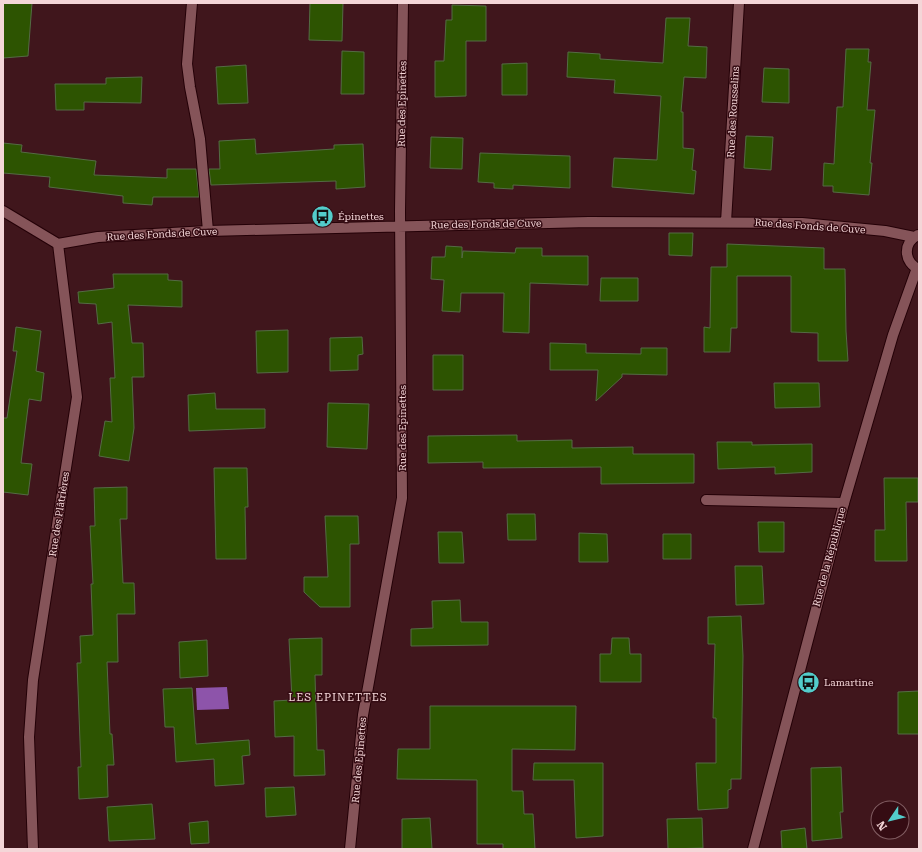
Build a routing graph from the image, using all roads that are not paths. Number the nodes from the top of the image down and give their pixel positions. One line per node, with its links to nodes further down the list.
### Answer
1 (192, 3): 7 (street)
2 (403, 3): 6 (street, Rue des Epinettes)
3 (739, 3): 5 (street, Rue des Rousselins)
4 (3, 211): 9 (street)
5 (726, 222): 6 (street, Rue des Fonds de Cuve); 8 (street, Rue des Fonds de Cuve)
6 (400, 225): 7 (street, Rue des Fonds de Cuve); 14 (street, Rue des Epinettes)
7 (208, 231): 9 (street, Rue des Fonds de Cuve)
8 (916, 236): 10 (street)
9 (58, 244): 13 (street, Rue des Plâtrières)
10 (918, 269): 12 (street, Rue de la République)
11 (706, 500): 12 (street)
12 (844, 503): 15 (street, Rue de la République)
13 (33, 849)
14 (350, 849)
15 (753, 849)

